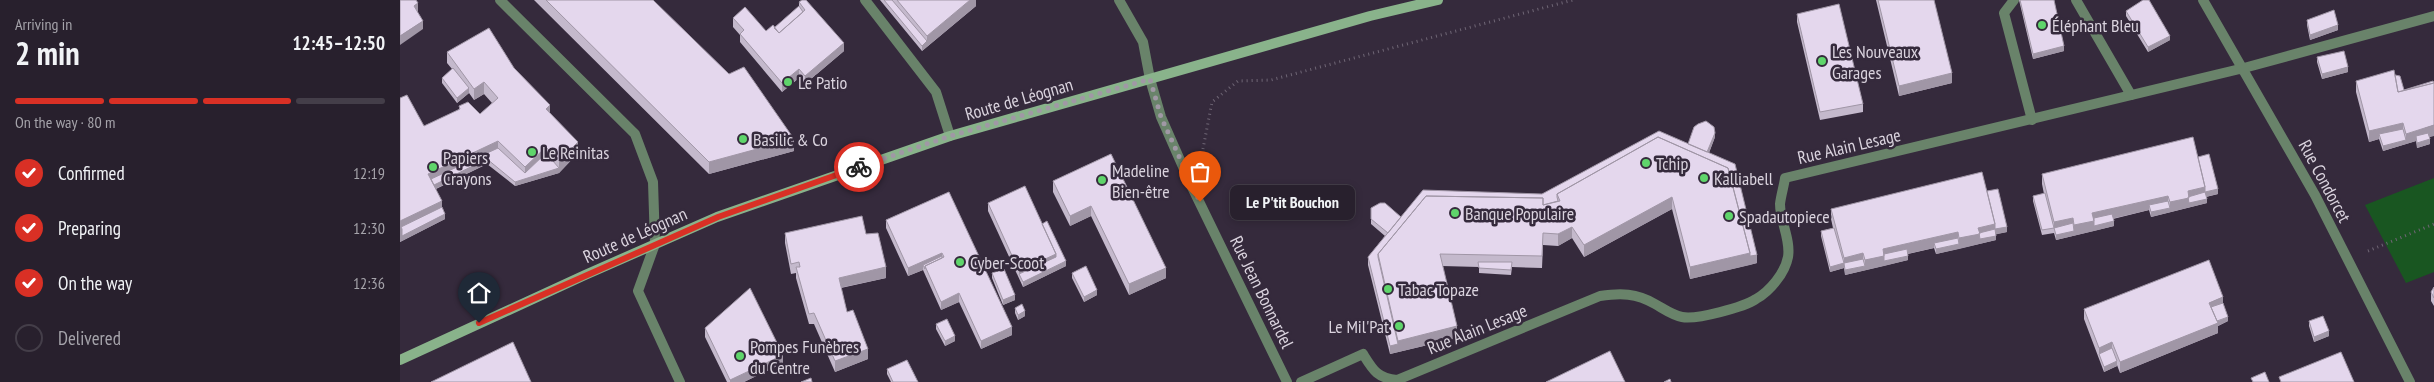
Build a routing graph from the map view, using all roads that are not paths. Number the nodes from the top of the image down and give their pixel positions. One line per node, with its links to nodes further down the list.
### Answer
1 (500, 0): 15 (street)
2 (865, 0): 14 (street)
3 (1119, 0): 11 (street, Rue Jean Bonnardel)
4 (1438, 0): 8 (main road, Route de Léognan)
5 (2014, 0): 13 (street)
6 (2076, 0): 12 (street)
7 (2203, 0): 10 (street, Rue Condorcet)
8 (1414, 3): 11 (main road, Route de Léognan)
9 (2434, 16): 10 (street, Rue Alain Lesage)
10 (2244, 68): 12 (street, Rue Alain Lesage); 20 (street, Rue Condorcet)
11 (1150, 79): 14 (main road, Route de Léognan); 18 (street, Rue Jean Bonnardel)
12 (2131, 95): 13 (street, Rue Alain Lesage)
13 (2032, 120): 19 (street, Rue Alain Lesage)
14 (950, 136): 15 (main road, Route de Léognan)
15 (655, 244): 16 (main road, Route de Léognan); 17 (street)
16 (400, 360)
17 (680, 382)
18 (1287, 382)
19 (1301, 382)
20 (2410, 382)

